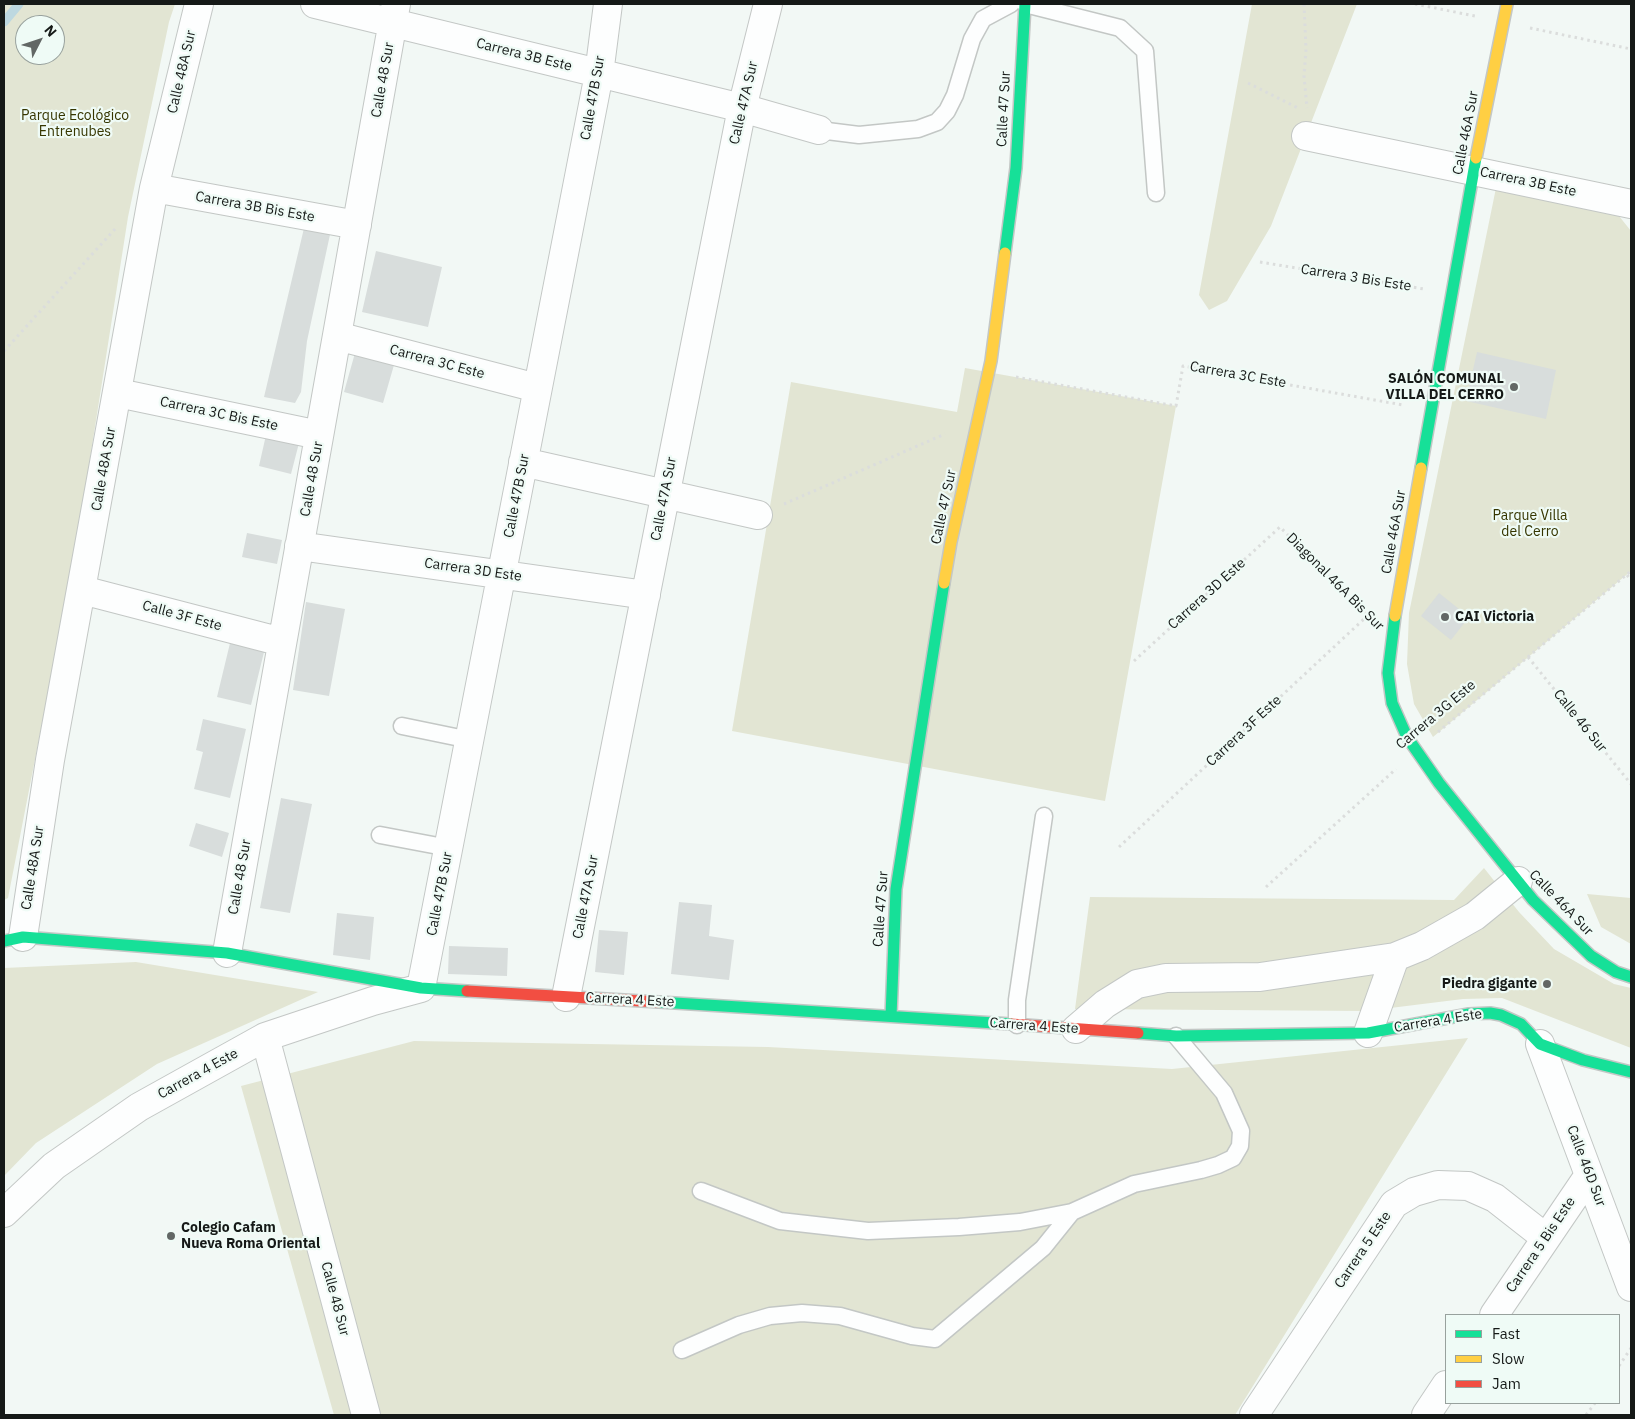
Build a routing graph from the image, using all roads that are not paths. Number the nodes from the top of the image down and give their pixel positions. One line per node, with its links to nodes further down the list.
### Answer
1 (198, 4): 14 (street, Calle 48A Sur)
2 (315, 4): 8 (street, Carrera 3B Este)
3 (608, 4): 9 (street, Calle 47B Sur)
4 (768, 4): 10 (street, Calle 47A Sur)
5 (1011, 4): 11 (lane)
6 (1025, 4): 15 (lane); 42 (street, Calle 47 Sur)
7 (1507, 4): 13 (street, Calle 46A Sur)
8 (394, 12): 9 (street, Carrera 3B Este); 17 (street, Calle 48 Sur)
9 (599, 74): 10 (street, Carrera 3B Este); 19 (street, Calle 47B Sur)
10 (742, 108): 11 (street, Carrera 3B Este); 23 (street, Calle 47A Sur)
11 (819, 130)
12 (1306, 136): 13 (street, Carrera 3B Este)
13 (1473, 171): 16 (street, Carrera 3B Este); 35 (street, Calle 46A Sur)
14 (154, 188): 17 (street, Carrera 3B Bis Este); 20 (street, Calle 48A Sur)
15 (1156, 193)
16 (1631, 204)
17 (356, 225): 18 (street, Calle 48 Sur)
18 (337, 336): 19 (street, Carrera 3C Este); 21 (street, Calle 48 Sur)
19 (537, 388): 22 (street, Calle 47B Sur)
20 (118, 393): 21 (street, Carrera 3C Bis Este); 27 (street, Calle 48A Sur)
21 (320, 435): 25 (street, Calle 48 Sur)
22 (523, 462): 23 (street); 26 (street, Calle 47B Sur)
23 (665, 492): 24 (street); 28 (street, Calle 47A Sur)
24 (758, 515)
25 (300, 546): 26 (street, Carrera 3D Este); 29 (street, Calle 48 Sur)
26 (502, 574): 28 (street, Carrera 3D Este); 31 (street, Calle 47B Sur)
27 (82, 590): 29 (street, Calle 3F Este); 36 (street, Calle 48A Sur)
28 (646, 595): 41 (street, Calle 47A Sur)
29 (282, 642): 37 (street, Calle 48 Sur)
30 (402, 726): 31 (lane)
31 (470, 740): 34 (street, Calle 47B Sur)
32 (1044, 816): 43 (lane)
33 (380, 835): 34 (lane)
34 (449, 848): 40 (street, Calle 47B Sur)
35 (1518, 881): 38 (street); 39 (street, Calle 46A Sur)
36 (13, 939): 37 (street, Carrera 4 Este)
37 (227, 953): 40 (street, Carrera 4 Este)
38 (1395, 957): 44 (street); 45 (street)
39 (1631, 977)
40 (422, 988): 41 (street, Carrera 4 Este); 47 (street, Carrera 4 Este)
41 (566, 996): 42 (street, Carrera 4 Este)
42 (891, 1016): 43 (street, Carrera 4 Este)
43 (1017, 1025): 44 (street, Carrera 4 Este)
44 (1076, 1029): 46 (street, Carrera 4 Este)
45 (1368, 1033): 46 (street, Carrera 4 Este); 48 (street, Carrera 4 Este)
46 (1176, 1036): 52 (lane)
47 (265, 1037): 53 (street, Carrera 4 Este); 59 (street, Calle 48 Sur)
48 (1540, 1044): 49 (street, Carrera 4 Este); 50 (street, Calle 46D Sur)
49 (1631, 1072)
50 (1589, 1175): 54 (street, Carrera 5 Bis Este); 55 (street, Calle 46D Sur)
51 (701, 1192): 52 (lane)
52 (1072, 1212): 57 (lane)
53 (4, 1213)
54 (1546, 1238): 56 (street, Carrera 5 Bis Este); 60 (street, Carrera 5 Este)
55 (1631, 1287)
56 (1495, 1314)
57 (682, 1350)
58 (1445, 1386): 61 (street)
59 (366, 1415)
60 (1254, 1415)
61 (1426, 1415)

